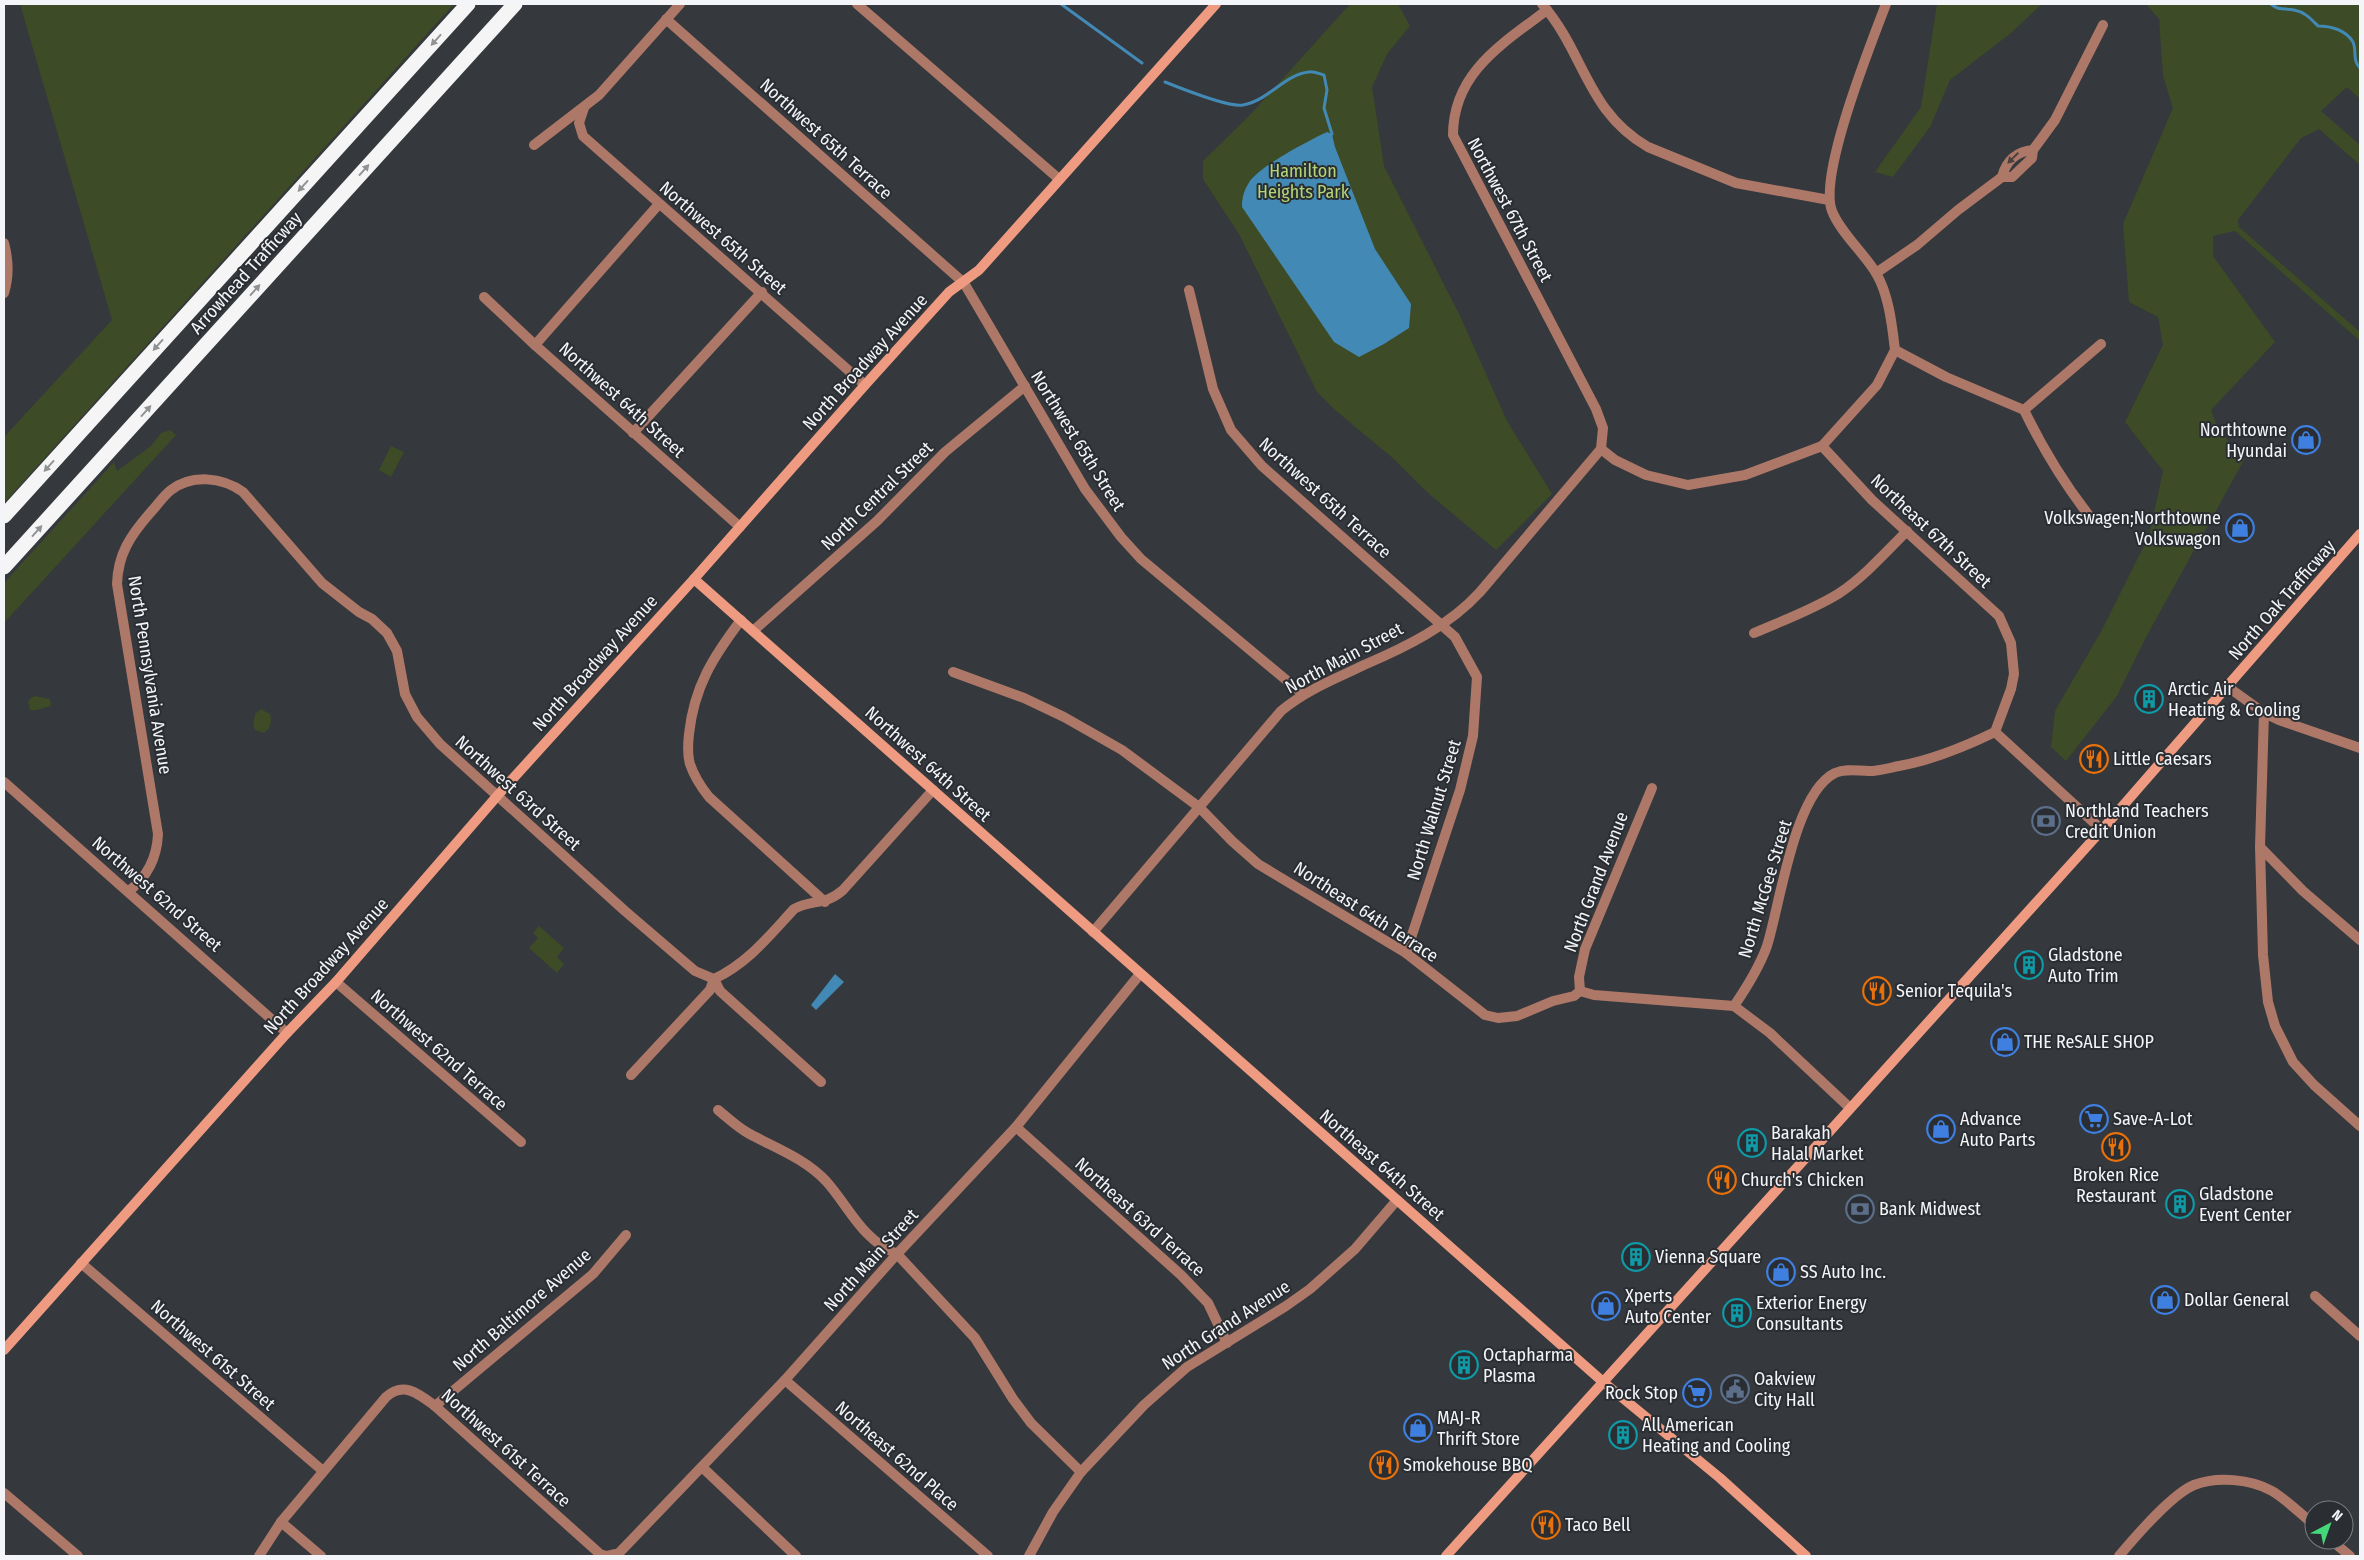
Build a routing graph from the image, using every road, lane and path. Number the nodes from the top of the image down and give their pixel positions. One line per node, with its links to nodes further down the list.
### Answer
1 (468, 4): 32 (highway, Arrowhead Trafficway, one-way to 32)
2 (515, 4): 37 (highway, Arrowhead Trafficway, one-way to 2)
3 (680, 4): 8 (street)
4 (857, 4): 12 (street)
5 (1216, 4): 12 (street, North Broadway Avenue)
6 (1886, 4): 13 (street)
7 (1544, 7): 13 (street); 30 (street, Northwest 67th Street)
8 (666, 19): 10 (street); 17 (street, Northwest 65th Terrace)
9 (2103, 25): 16 (street)
10 (584, 108): 11 (street); 14 (street, Northwest 65th Street)
11 (534, 144)
12 (1059, 179): 17 (street, North Broadway Avenue)
13 (1829, 200): 16 (street)
14 (659, 204): 19 (street, Northwest 65th Street); 23 (street)
15 (4, 243): 20 (street)
16 (1876, 273): 24 (street)
17 (964, 282): 25 (street, North Broadway Avenue); 26 (street, Northwest 65th Street)
18 (1189, 290): 40 (street, Northwest 65th Terrace)
19 (762, 292): 25 (street, Northwest 65th Street); 28 (street)
20 (4, 293)
21 (484, 297): 23 (street, Northwest 64th Street)
22 (2101, 344): 27 (street)
23 (534, 345): 28 (street, Northwest 64th Street)
24 (1895, 350): 27 (street); 29 (street)
25 (865, 385): 34 (street, North Broadway Avenue)
26 (1024, 386): 41 (street, North Central Street); 45 (street, Northwest 65th Street)
27 (2024, 410): 33 (street)
28 (633, 433): 34 (street, Northwest 64th Street)
29 (1822, 446): 30 (street); 35 (street, Northeast 67th Street)
30 (1601, 449): 40 (street, North Main Street)
31 (243, 492): 52 (street, Northwest 63rd Street); 56 (street, North Pennsylvania Avenue)
32 (4, 516)
33 (2091, 518)
34 (740, 527): 38 (street, North Broadway Avenue)
35 (1907, 531): 42 (street); 47 (street, Northeast 67th Street)
36 (2360, 534): 44 (street, North Oak Trafficway)
37 (4, 567)
38 (694, 579): 39 (street, Northwest 64th Street); 52 (street, North Broadway Avenue)
39 (741, 620): 41 (street, Northwest 64th Street); 57 (street)
40 (1443, 624): 45 (street, North Main Street); 60 (street, North Walnut Street)
41 (752, 631): 51 (street, Northwest 64th Street)
42 (1754, 633)
43 (953, 672): 53 (street, Northeast 64th Terrace)
44 (2228, 688): 46 (street); 54 (street, North Oak Trafficway)
45 (1303, 694): 53 (street, North Main Street)
46 (2264, 713): 48 (street); 55 (street)
47 (1995, 732): 54 (street); 65 (street, North McGee Street)
48 (2360, 748)
49 (4, 782): 56 (street, Northwest 62nd Street)
50 (1652, 788): 64 (street, North Grand Avenue)
51 (933, 790): 57 (street); 58 (street, Northwest 64th Street)
52 (498, 795): 62 (street, Northwest 63rd Street); 63 (street, North Broadway Avenue)
53 (1199, 807): 58 (street, North Main Street); 60 (street, Northeast 64th Terrace)
54 (2102, 830): 69 (street, North Oak Trafficway)
55 (2260, 847): 59 (street); 71 (street)
56 (129, 891): 66 (street, Northwest 62nd Street)
57 (825, 902): 62 (street)
58 (1092, 932): 61 (street, Northwest 64th Street)
59 (2360, 940)
60 (1406, 953): 64 (street, Northeast 64th Terrace)
61 (1140, 974): 72 (street, North Main Street); 74 (street, Northeast 64th Street)
62 (714, 979): 67 (street); 68 (street, Northwest 63rd Street)
63 (336, 982): 66 (street, North Broadway Avenue); 73 (street, Northwest 62nd Terrace)
64 (1580, 991): 65 (street)
65 (1734, 1006): 69 (street)
66 (287, 1032): 77 (street, North Broadway Avenue)
67 (631, 1075)
68 (821, 1082)
69 (1850, 1108): 83 (street, North Oak Trafficway)
70 (718, 1110): 76 (street)
71 (2360, 1126)
72 (1016, 1127): 76 (street, North Main Street); 80 (street, Northeast 63rd Terrace)
73 (521, 1142)
74 (1397, 1200): 80 (street, North Grand Avenue); 83 (street, Northeast 64th Street)
75 (626, 1235): 84 (street, North Baltimore Avenue)
76 (897, 1254): 82 (street, North Main Street); 87 (street)
77 (81, 1263): 81 (street, North Broadway Avenue); 86 (street, Northwest 61st Street)
78 (2315, 1296): 79 (street)
79 (2360, 1336)
80 (1227, 1343): 87 (street, North Grand Avenue)
81 (4, 1350)
82 (785, 1380): 85 (street, North Main Street); 96 (street, Northeast 62nd Place)
83 (1602, 1381): 98 (street, North Oak Trafficway); 99 (street, Northeast 64th Street)
84 (435, 1406): 86 (street, Northwest 61st Terrace); 94 (street, Northwest 61st Terrace)
85 (702, 1467): 94 (street, North Main Street); 95 (street)
86 (323, 1471): 90 (street, Northwest 61st Terrace)
87 (1081, 1472): 97 (street, North Grand Avenue)
88 (4, 1493): 91 (street)
89 (2304, 1517): 100 (street)
90 (281, 1522): 92 (street, Northwest 61st Terrace); 93 (street)
91 (78, 1556)
92 (259, 1556)
93 (321, 1556)
94 (612, 1556)
95 (796, 1556)
96 (988, 1556)
97 (1029, 1556)
98 (1446, 1556)
99 (1806, 1556)
100 (2119, 1556)

